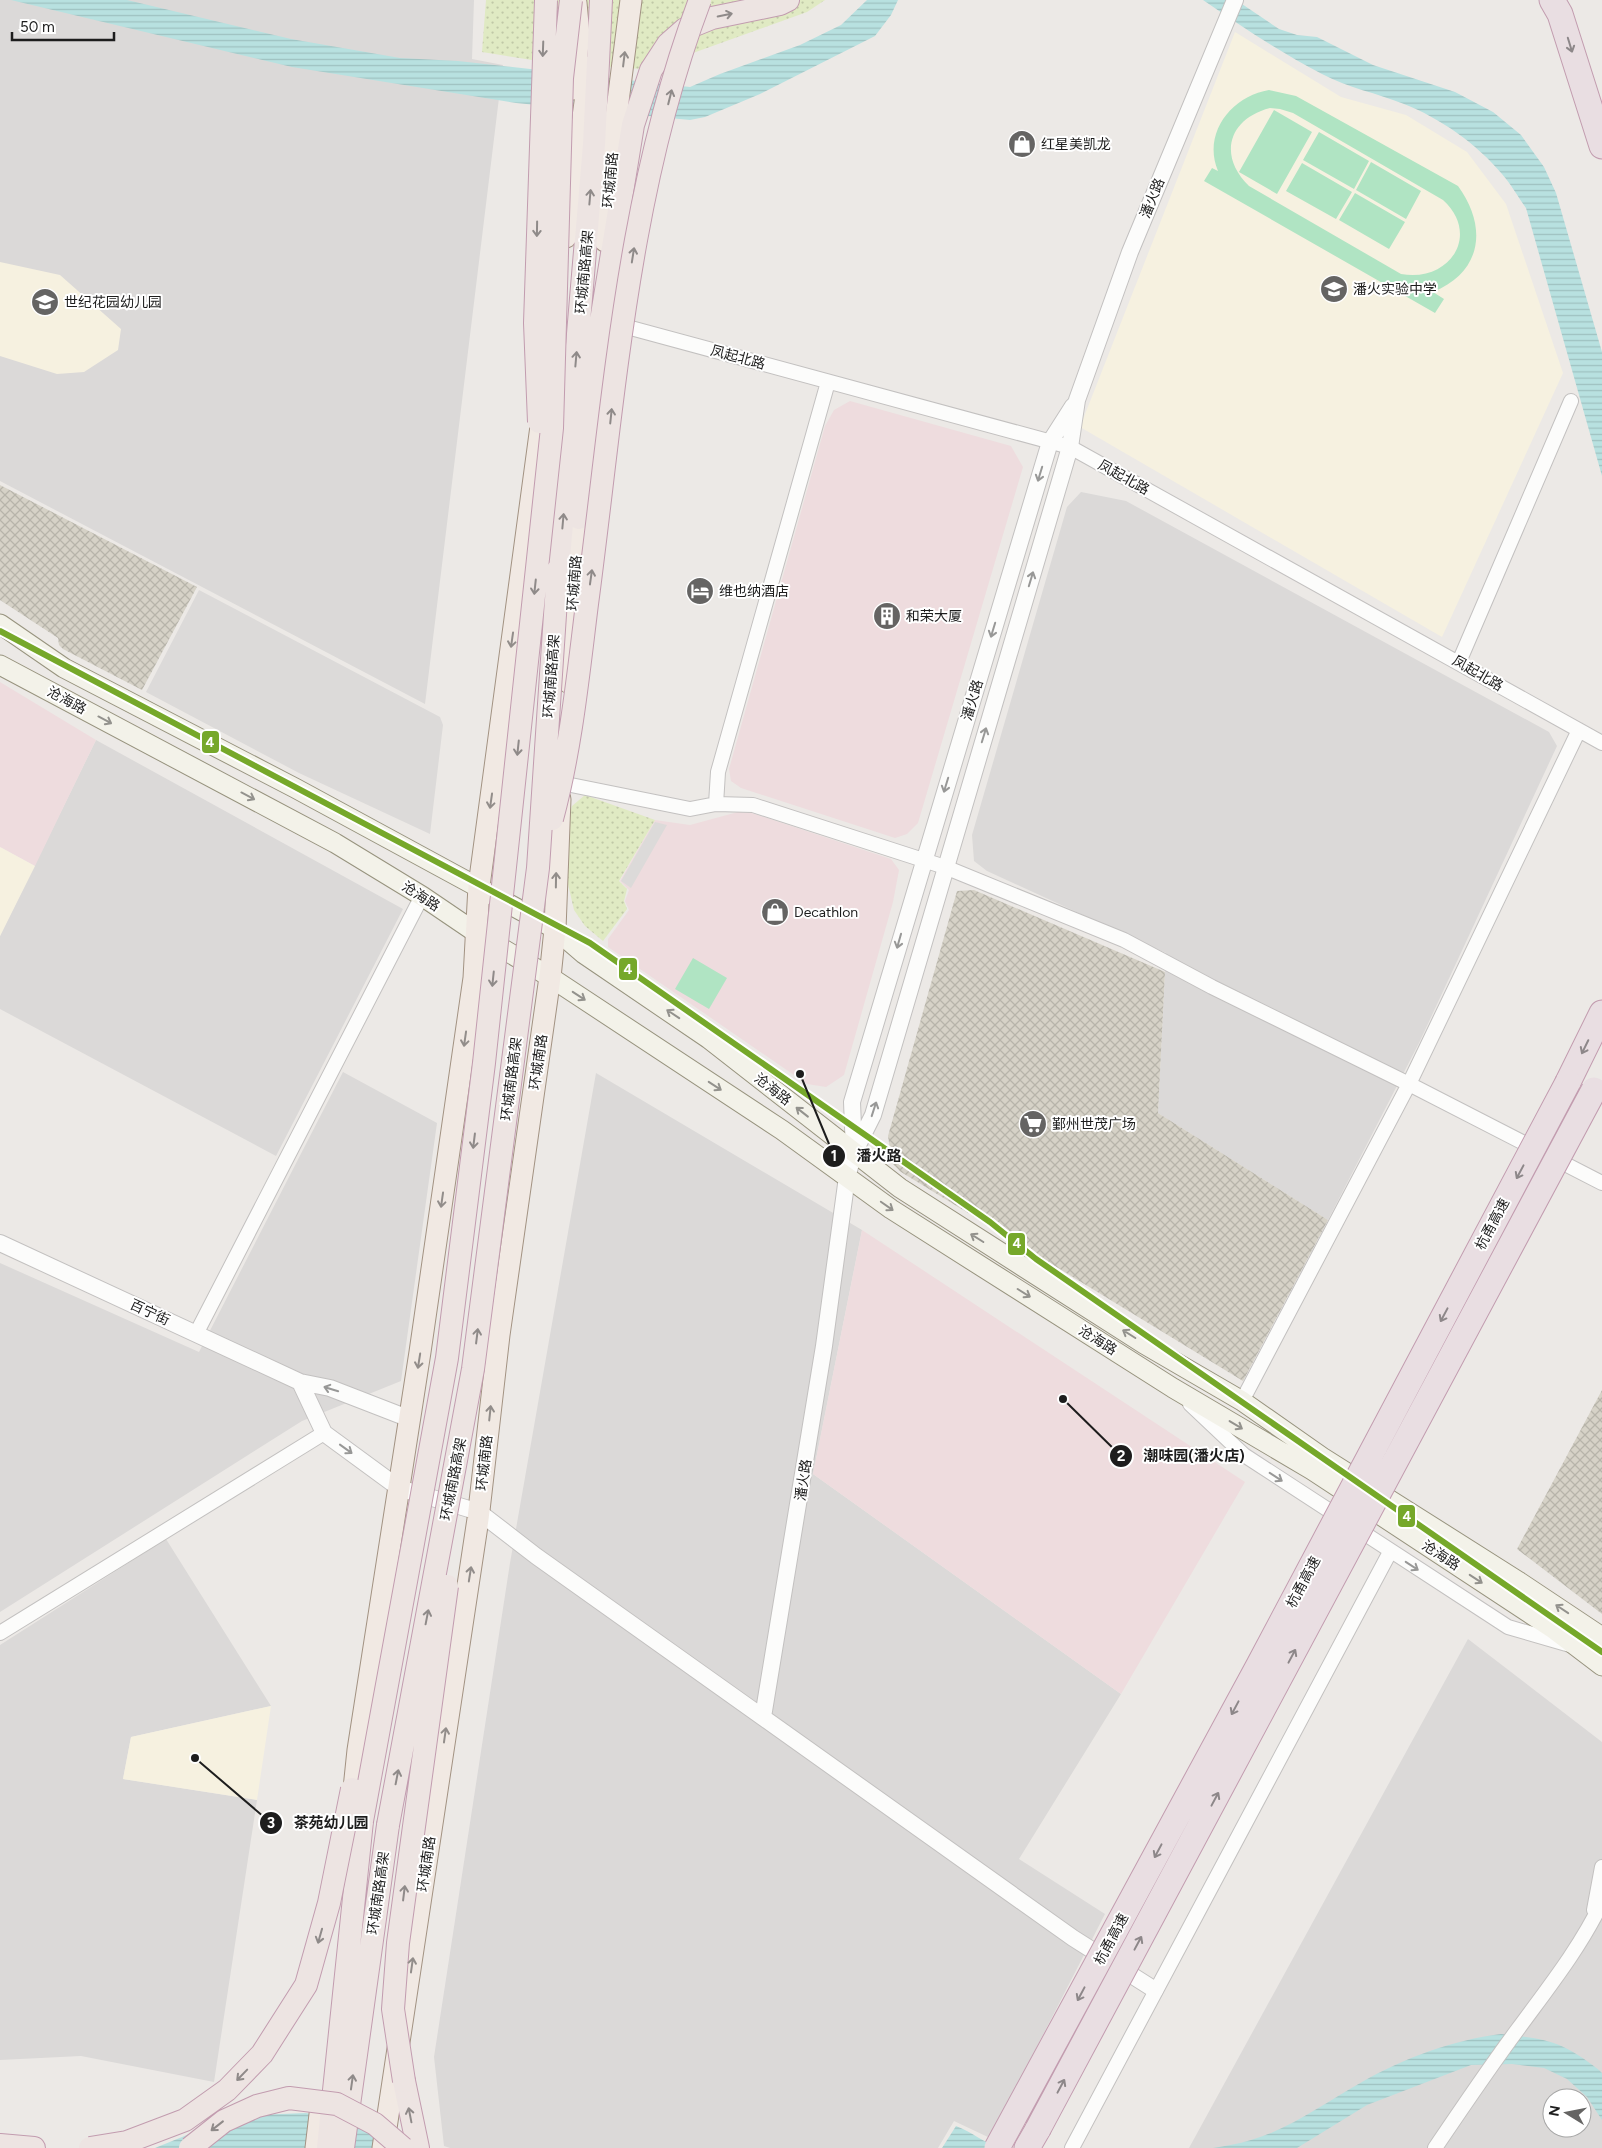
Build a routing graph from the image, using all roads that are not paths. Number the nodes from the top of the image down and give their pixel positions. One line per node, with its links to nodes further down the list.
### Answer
1 (546, 0): 20 (highway, one-way to 20, bridge)
2 (571, 0): 20 (highway, 环城南路高架, bridge)
3 (576, 0): 10 (main road)
4 (600, 0): 10 (main road); 30 (highway, 环城南路高架, one-way to 4, bridge)
5 (631, 0): 11 (main road, 环城南路, one-way to 5)
6 (700, 0): 30 (highway, one-way to 6, bridge)
7 (788, 0): 11 (highway, one-way to 7)
8 (1235, 0): 15 (street, 潘火路)
9 (1552, 0): 12 (highway, one-way to 12)
10 (575, 122): 20 (main road)
11 (624, 125): 13 (highway); 19 (main road, 环城南路)
12 (1602, 146)
13 (601, 321): 14 (street, 凤起北路); 19 (highway)
14 (828, 382): 17 (street, 凤起北路); 27 (street)
15 (1077, 400): 17 (street, 潘火路); 18 (street, 潘火路)
16 (1571, 401): 22 (street)
17 (1050, 442): 18 (street, 凤起北路); 28 (street, 潘火路, one-way to 28)
18 (1070, 447): 22 (street, 凤起北路); 29 (street, 潘火路, one-way to 18)
19 (579, 518): 26 (main road, 环城南路)
20 (535, 522): 31 (main road, one-way to 31); 44 (highway, 环城南路高架, one-way to 44, bridge)
21 (0, 624): 31 (main road, 沧海路)
22 (1459, 662): 24 (street, 凤起北路)
23 (0, 664): 32 (main road, 沧海路, one-way to 32)
24 (1579, 730): 25 (street, 凤起北路); 38 (street)
25 (1602, 743)
26 (561, 783): 27 (street); 33 (main road, 环城南路, one-way to 26)
27 (716, 804): 28 (street)
28 (923, 860): 29 (street); 39 (street, 潘火路, one-way to 39)
29 (945, 867): 38 (street); 39 (street, 潘火路, one-way to 29)
30 (538, 868): 45 (highway, 环城南路高架, one-way to 30, bridge)
31 (479, 886): 33 (main road, 沧海路); 34 (main road)
32 (422, 896): 34 (main road, 沧海路); 43 (street)
33 (555, 929): 35 (main road, 环城南路); 39 (main road, 沧海路, one-way to 33)
34 (478, 934): 35 (main road, 沧海路); 49 (main road, one-way to 49)
35 (550, 977): 40 (main road, 沧海路, one-way to 40); 52 (main road, 环城南路, one-way to 35)
36 (1602, 1013): 73 (highway, 杭甬高速, one-way to 73, bridge)
37 (1602, 1075): 74 (highway, 杭甬高速, one-way to 37, bridge)
38 (1409, 1084): 41 (street); 48 (street)
39 (854, 1153): 40 (street, 潘火路); 48 (main road, 沧海路, one-way to 39)
40 (847, 1177): 47 (main road, 沧海路, one-way to 47); 58 (street, 潘火路)
41 (1602, 1183)
42 (0, 1243): 43 (street, 百宁街)
43 (196, 1334): 46 (street, 百宁街)
44 (447, 1358): 65 (highway, one-way to 65, bridge); 68 (highway, 环城南路高架, bridge)
45 (473, 1369): 69 (highway, 环城南路高架, one-way to 45, bridge); 72 (highway, one-way to 45, bridge)
46 (300, 1382): 49 (street, 百宁街, one-way to 46); 50 (street)
47 (1173, 1388): 53 (street, one-way to 53); 56 (main road, 沧海路, one-way to 56)
48 (1242, 1401): 55 (main road, 沧海路, one-way to 48)
49 (410, 1418): 51 (main road)
50 (324, 1433): 51 (street, one-way to 51); 54 (street)
51 (399, 1488): 52 (street); 67 (main road)
52 (479, 1512): 58 (street); 70 (main road, 环城南路, one-way to 52)
53 (1390, 1552): 56 (street, one-way to 56); 62 (street)
54 (0, 1633)
55 (1602, 1637)
56 (1575, 1646): 57 (main road, 沧海路)
57 (1602, 1666)
58 (763, 1717): 62 (street)
59 (1602, 1866): 61 (street)
60 (1602, 1902): 61 (street)
61 (1592, 1922): 76 (street)
62 (1155, 1990): 75 (street)
63 (0, 2145): 64 (highway)
64 (34, 2148)
65 (90, 2148)
66 (190, 2148): 71 (highway, one-way to 66, bridge)
67 (316, 2148)
68 (328, 2148)
69 (343, 2148)
70 (383, 2148)
71 (403, 2148)
72 (418, 2148)
73 (997, 2148)
74 (1028, 2148)
75 (1072, 2148)
76 (1435, 2148)

